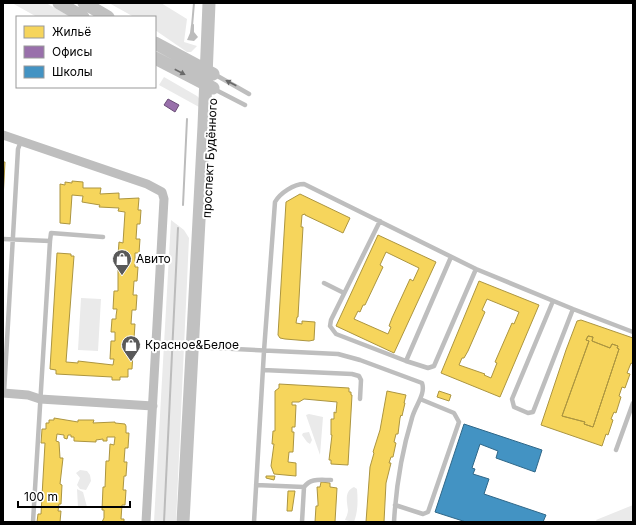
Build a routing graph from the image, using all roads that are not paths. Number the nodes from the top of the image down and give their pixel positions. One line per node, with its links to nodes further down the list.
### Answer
1 (59, 3): 5 (street)
2 (84, 3): 6 (street)
3 (209, 3): 7 (street, проспект Будённого)
4 (216, 3): 11 (street, проспект Будённого)
5 (81, 16)
6 (106, 16)
7 (208, 43): 10 (street); 11 (street, проспект Будённого)
8 (156, 44): 10 (street)
9 (156, 59): 12 (street, one-way to 12)
10 (183, 60): 11 (street)
11 (210, 72): 12 (street, проспект Будённого); 13 (lane, one-way to 11)
12 (210, 87): 14 (lane); 29 (street, проспект Будённого)
13 (249, 94)
14 (244, 106)
15 (3, 135): 16 (street)
16 (21, 141): 20 (lane); 38 (street)
17 (380, 221): 22 (lane); 25 (lane); 30 (lane)
18 (103, 237): 21 (lane)
19 (3, 239): 20 (lane)
20 (13, 239): 21 (lane); 33 (lane)
21 (50, 241): 34 (lane)
22 (451, 257): 23 (lane); 31 (lane)
23 (476, 269): 26 (lane); 31 (lane)
24 (324, 283): 25 (lane)
25 (344, 293): 31 (lane)
26 (553, 301): 27 (lane); 27 (lane)
27 (573, 309): 28 (lane)
28 (633, 332)
29 (192, 347): 30 (lane); 46 (street, проспект Будённого)
30 (264, 351): 32 (lane); 36 (lane)
31 (406, 361)
32 (262, 370): 35 (lane); 41 (lane)
33 (4, 393): 34 (street)
34 (40, 399): 38 (street); 44 (lane)
35 (360, 399)
36 (420, 399): 43 (lane); 43 (lane)
37 (633, 403): 39 (lane)
38 (153, 406): 45 (street)
39 (616, 450)
40 (331, 480): 42 (lane)
41 (256, 485): 42 (lane); 47 (lane)
42 (304, 487): 48 (lane)
43 (395, 505): 49 (lane)
44 (33, 522)
45 (146, 522)
46 (183, 522)
47 (254, 522)
48 (302, 522)
49 (394, 522)

